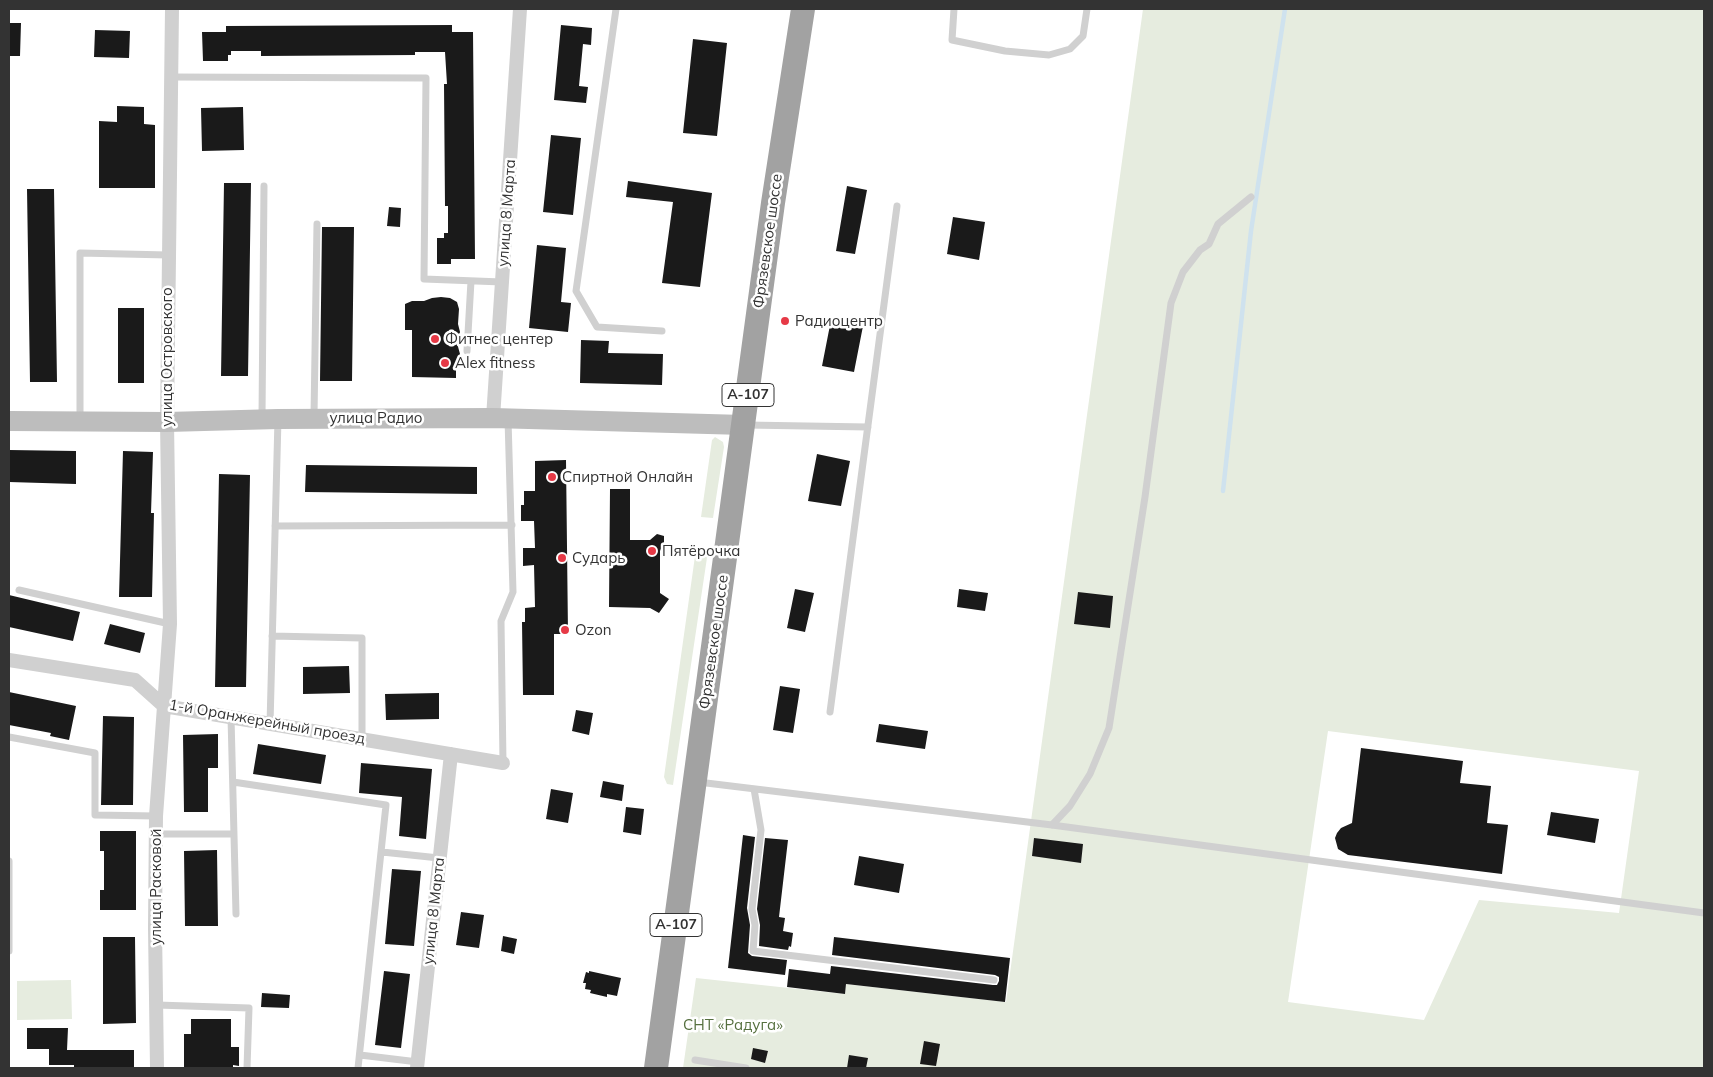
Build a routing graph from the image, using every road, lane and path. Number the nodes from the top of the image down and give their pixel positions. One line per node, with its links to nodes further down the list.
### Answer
1 (172, 9): 7 (street, улица Островского)
2 (520, 9): 14 (street, улица 8 Марта)
3 (616, 9): 15 (lane)
4 (803, 9): 23 (highway, Фрязевское шоссе / А-107)
5 (954, 9): 6 (lane)
6 (1087, 9)
7 (170, 77): 12 (street, улица Островского); 13 (lane)
8 (264, 186): 18 (lane)
9 (1251, 197): 43 (lane)
10 (897, 206): 24 (lane)
11 (317, 224): 19 (lane)
12 (168, 255): 21 (lane); 22 (street, улица Островского)
13 (471, 281): 14 (lane); 16 (lane)
14 (502, 282): 17 (street, улица 8 Марта)
15 (662, 331)
16 (467, 350)
17 (500, 418): 19 (main road, улица Радио); 23 (main road, улица Радио); 25 (lane)
18 (270, 419): 19 (main road, улица Радио); 22 (main road, улица Радио); 26 (lane)
19 (314, 419)
20 (9, 422): 21 (main road, улица Радио)
21 (80, 422): 22 (main road, улица Радио)
22 (167, 422): 28 (street, улица Островского)
23 (744, 425): 24 (lane); 40 (highway, Фрязевское шоссе / А-107)
24 (868, 427): 32 (lane)
25 (512, 525): 26 (lane); 38 (lane)
26 (275, 526): 29 (lane)
27 (19, 590): 28 (lane)
28 (170, 624): 31 (street, улица Островского)
29 (272, 636): 34 (lane); 36 (lane)
30 (9, 660): 31 (street, 1-й Оранжерейный проезд)
31 (164, 706): 33 (street, 1-й Оранжерейный проезд); 42 (street, улица Расковой)
32 (830, 712)
33 (231, 717): 34 (street, 1-й Оранжерейный проезд); 39 (lane)
34 (270, 724): 36 (street, 1-й Оранжерейный проезд)
35 (9, 737): 42 (lane)
36 (362, 739): 37 (street, 1-й Оранжерейный проезд)
37 (451, 754): 38 (street, 1-й Оранжерейный проезд); 47 (street, улица 8 Марта)
38 (503, 764)
39 (233, 782): 45 (lane); 46 (lane)
40 (696, 782): 41 (lane); 60 (highway, Фрязевское шоссе / А-107)
41 (754, 789): 43 (lane); 52 (lane)
42 (156, 816): 44 (street, улица Расковой)
43 (1052, 825): 49 (lane)
44 (157, 834): 45 (lane); 53 (street, улица Расковой)
45 (234, 834): 50 (lane)
46 (382, 852): 47 (lane); 54 (lane)
47 (439, 858): 56 (street, улица 8 Марта)
48 (9, 861): 51 (lane)
49 (1704, 913)
50 (236, 914)
51 (9, 951)
52 (994, 980)
53 (157, 1005): 57 (street, улица Расковой); 58 (lane)
54 (360, 1055): 56 (lane); 59 (lane)
55 (695, 1060): 61 (lane)
56 (417, 1065)
57 (158, 1068)
58 (247, 1068)
59 (358, 1068)
60 (656, 1068)
61 (746, 1068)

